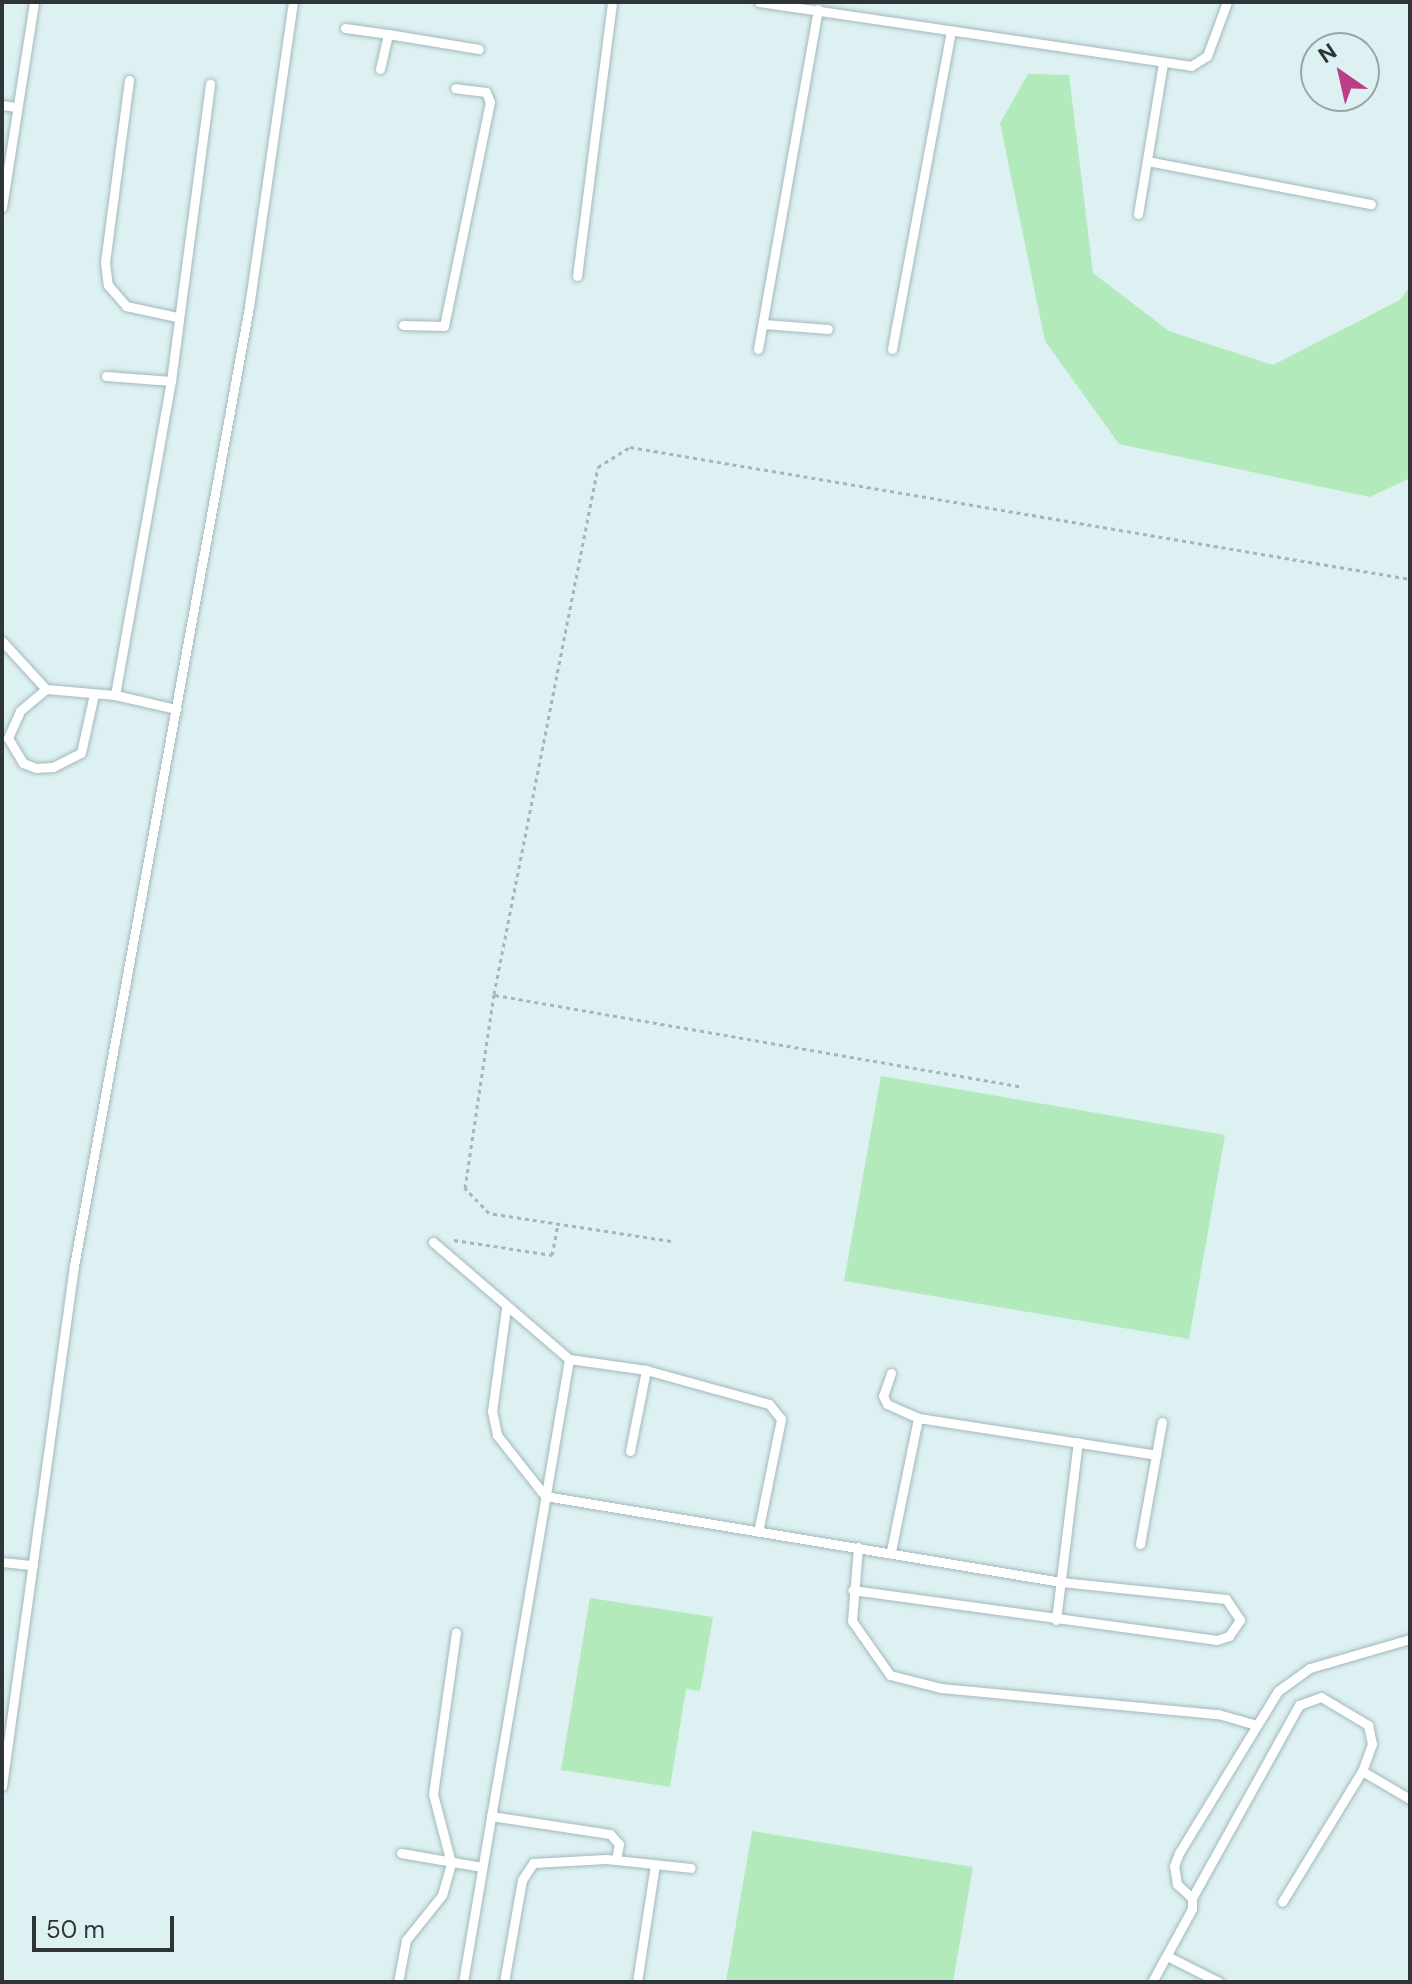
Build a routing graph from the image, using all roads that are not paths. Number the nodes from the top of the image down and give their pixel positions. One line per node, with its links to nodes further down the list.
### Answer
1 (34, 2): 17 (lane)
2 (293, 2): 35 (lane)
3 (612, 2): 22 (lane)
4 (759, 2): 6 (lane)
5 (1227, 2): 11 (lane)
6 (818, 9): 8 (lane); 24 (lane)
7 (345, 28): 9 (lane)
8 (951, 30): 11 (lane); 28 (lane)
9 (388, 34): 10 (lane); 12 (lane)
10 (479, 49)
11 (1163, 63): 18 (lane)
12 (380, 69)
13 (129, 80): 23 (lane)
14 (210, 84): 23 (lane)
15 (455, 88): 25 (lane)
16 (2, 105): 17 (lane)
17 (17, 107): 20 (lane)
18 (1147, 161): 19 (lane); 21 (lane)
19 (1371, 204)
20 (2, 207)
21 (1138, 214)
22 (577, 276)
23 (177, 317): 30 (lane)
24 (764, 324): 26 (lane); 27 (lane)
25 (403, 325)
26 (828, 329)
27 (758, 349)
28 (892, 349)
29 (106, 376): 30 (lane)
30 (171, 381): 34 (lane)
31 (2, 641): 32 (lane)
32 (46, 689): 33 (lane); 33 (lane)
33 (94, 694): 34 (lane)
34 (115, 695): 35 (lane)
35 (176, 709): 52 (lane)
36 (433, 1242): 37 (lane)
37 (506, 1308): 38 (lane); 46 (lane)
38 (569, 1359): 39 (lane); 46 (lane)
39 (646, 1370): 44 (lane); 47 (lane)
40 (891, 1373): 41 (lane)
41 (918, 1418): 43 (lane); 50 (lane)
42 (1162, 1422): 45 (lane)
43 (1078, 1442): 45 (lane); 53 (lane)
44 (630, 1451)
45 (1156, 1455): 48 (lane)
46 (545, 1496): 47 (lane); 62 (lane)
47 (758, 1532): 49 (lane)
48 (1140, 1544)
49 (858, 1547): 50 (lane); 54 (lane)
50 (891, 1551): 53 (lane)
51 (2, 1562): 52 (lane)
52 (33, 1565): 60 (lane)
53 (1061, 1582): 55 (lane); 55 (lane)
54 (852, 1590): 55 (lane); 58 (lane)
55 (1056, 1620)
56 (456, 1633): 65 (lane)
57 (1410, 1639): 58 (lane)
58 (1254, 1724): 69 (lane)
59 (1362, 1771): 61 (lane); 69 (lane); 70 (lane)
60 (2, 1786)
61 (1410, 1799)
62 (491, 1816): 64 (lane); 67 (lane)
63 (401, 1853): 65 (lane)
64 (616, 1860): 66 (lane); 74 (lane)
65 (451, 1863): 67 (lane); 72 (lane)
66 (655, 1865): 68 (lane); 75 (lane)
67 (482, 1867): 73 (lane)
68 (691, 1868)
69 (1192, 1898): 71 (lane)
70 (1282, 1902)
71 (1167, 1956): 76 (lane); 77 (lane)
72 (398, 1982)
73 (463, 1982)
74 (504, 1982)
75 (637, 1982)
76 (1152, 1982)
77 (1219, 1982)

